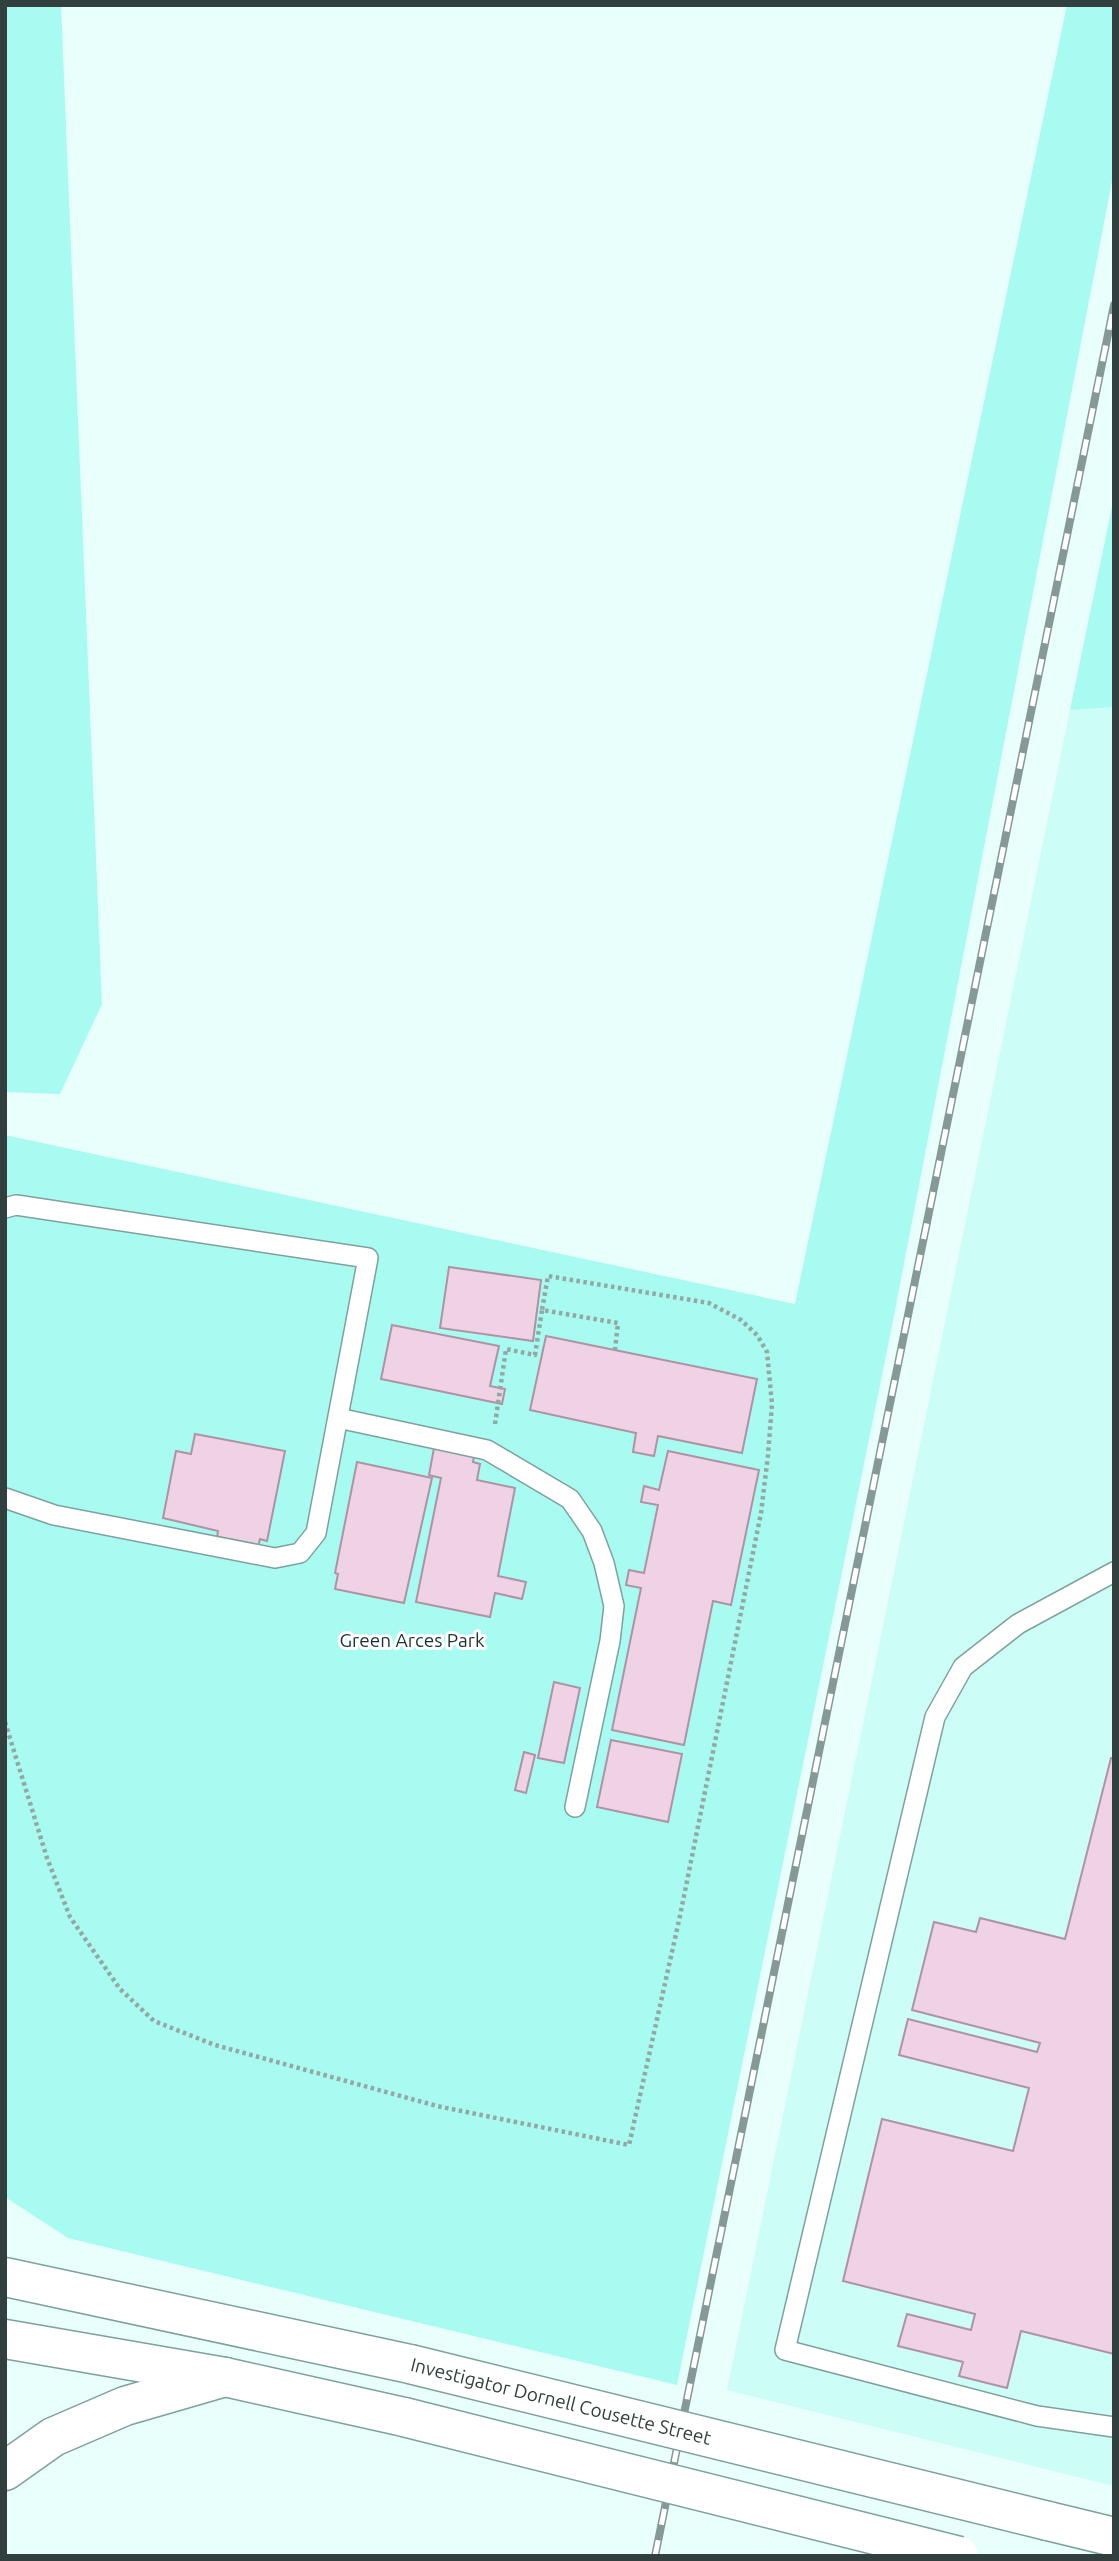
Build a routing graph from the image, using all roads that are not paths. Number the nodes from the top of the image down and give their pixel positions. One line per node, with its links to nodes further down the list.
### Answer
1 (5, 1208): 2 (lane)
2 (338, 1419): 3 (lane); 5 (lane)
3 (5, 1498)
4 (1114, 1572): 11 (lane)
5 (575, 1807)
6 (5, 2253): 8 (main road)
7 (5, 2277): 8 (main road, Investigator Dornell Cousette Street)
8 (65, 2289): 13 (main road, Investigator Dornell Cousette Street, bridge)
9 (5, 2339): 10 (main road)
10 (225, 2377): 12 (main road); 14 (main road, bridge)
11 (1114, 2427)
12 (5, 2471)
13 (1114, 2538)
14 (959, 2556)

